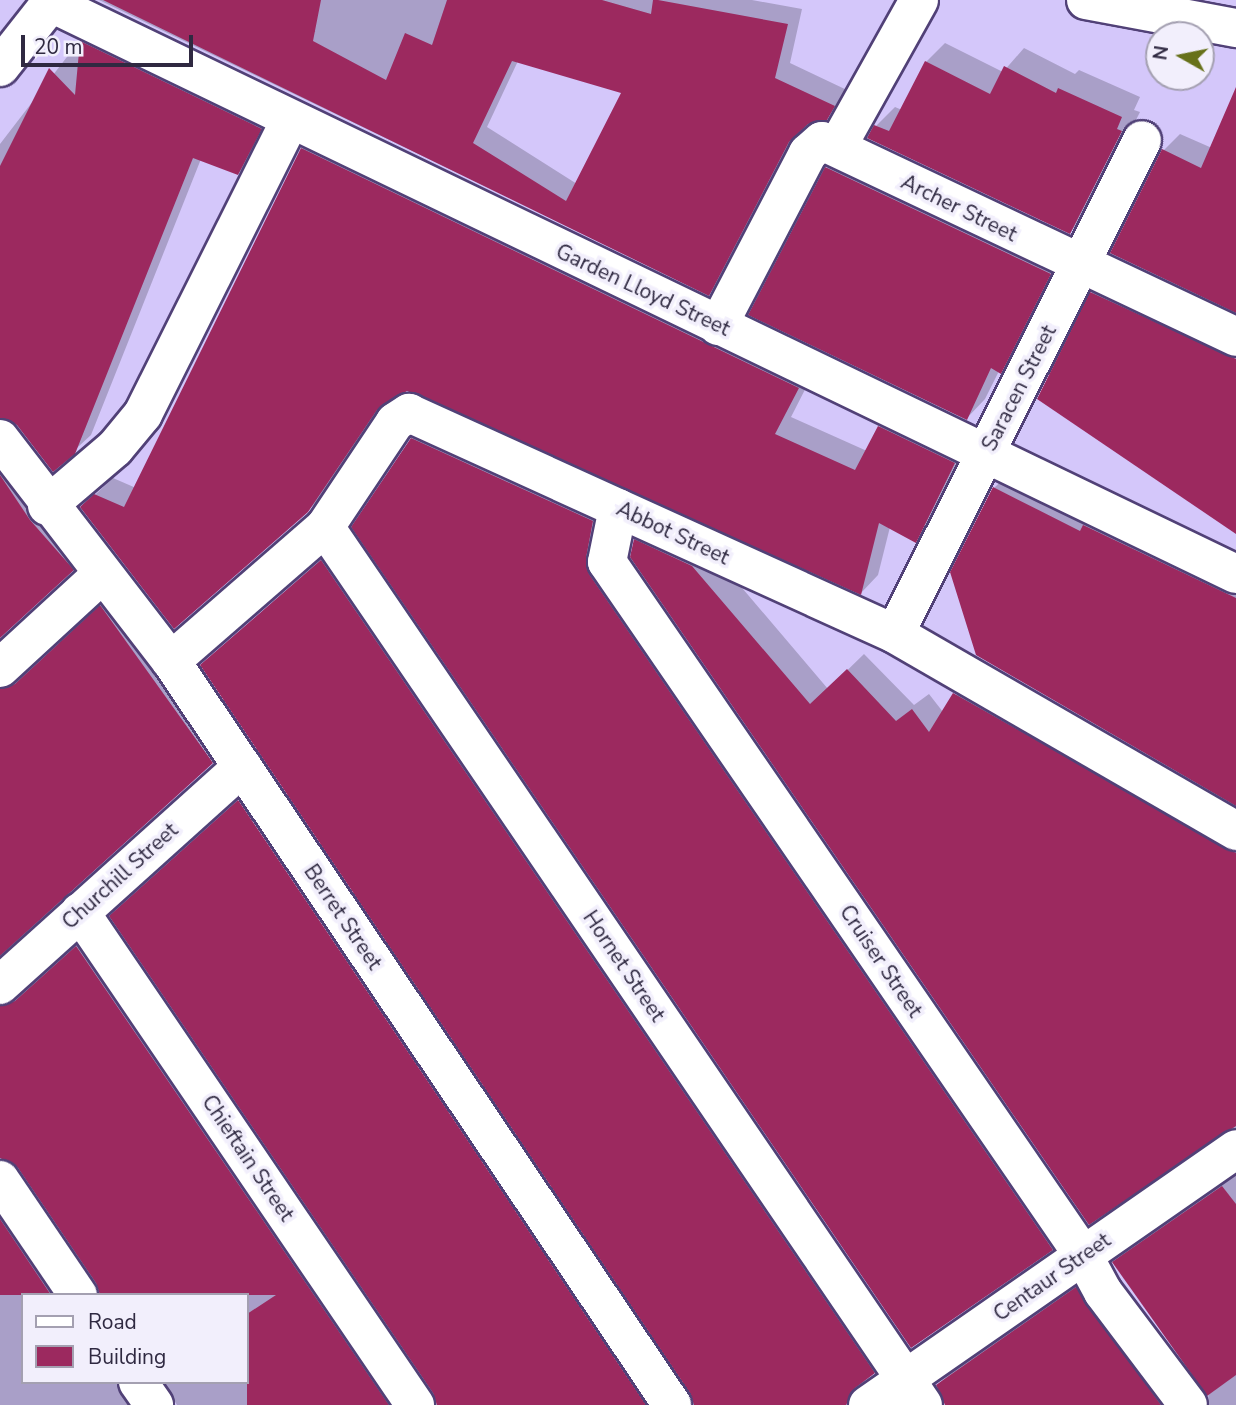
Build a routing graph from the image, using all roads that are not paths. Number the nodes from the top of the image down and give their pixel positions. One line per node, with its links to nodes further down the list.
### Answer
1 (919, 0): 8 (street)
2 (1086, 0): 4 (street)
3 (52, 2): 5 (street); 6 (street, Garden Lloyd Street)
4 (1236, 28)
5 (0, 67)
6 (290, 121): 10 (street, Garden Lloyd Street); 14 (street)
7 (1142, 141): 9 (street, Saracen Street)
8 (837, 148): 9 (street, Archer Street); 10 (street)
9 (1080, 267): 11 (street, Archer Street); 13 (street, Saracen Street)
10 (718, 326): 13 (street, Garden Lloyd Street)
11 (1236, 337)
12 (0, 439): 14 (street, Berret Street)
13 (987, 453): 17 (street, Garden Lloyd Street); 19 (street, Saracen Street)
14 (47, 506): 18 (street, Berret Street)
15 (618, 508): 16 (street, Abbot Street); 19 (street, Abbot Street); 28 (street, Cruiser Street)
16 (325, 527): 20 (street, Abbot Street); 31 (street, Hornet Street)
17 (1236, 574)
18 (102, 575): 20 (street, Berret Street); 21 (street)
19 (895, 634): 23 (street, Abbot Street)
20 (171, 661): 22 (street, Berret Street)
21 (0, 668)
22 (242, 767): 24 (street, Churchill Street); 34 (street, Berret Street)
23 (1236, 831)
24 (80, 912): 25 (street, Churchill Street); 33 (street, Chieftain Street)
25 (0, 985)
26 (1233, 1157): 28 (street, Centaur Street)
27 (0, 1180): 29 (street)
28 (1083, 1255): 31 (street, Centaur Street); 36 (street, Cruiser Street)
29 (77, 1293)
30 (139, 1384): 32 (street)
31 (914, 1392): 35 (street, Centaur Street)
32 (154, 1405)
33 (415, 1405)
34 (672, 1405)
35 (869, 1405)
36 (1188, 1405)

